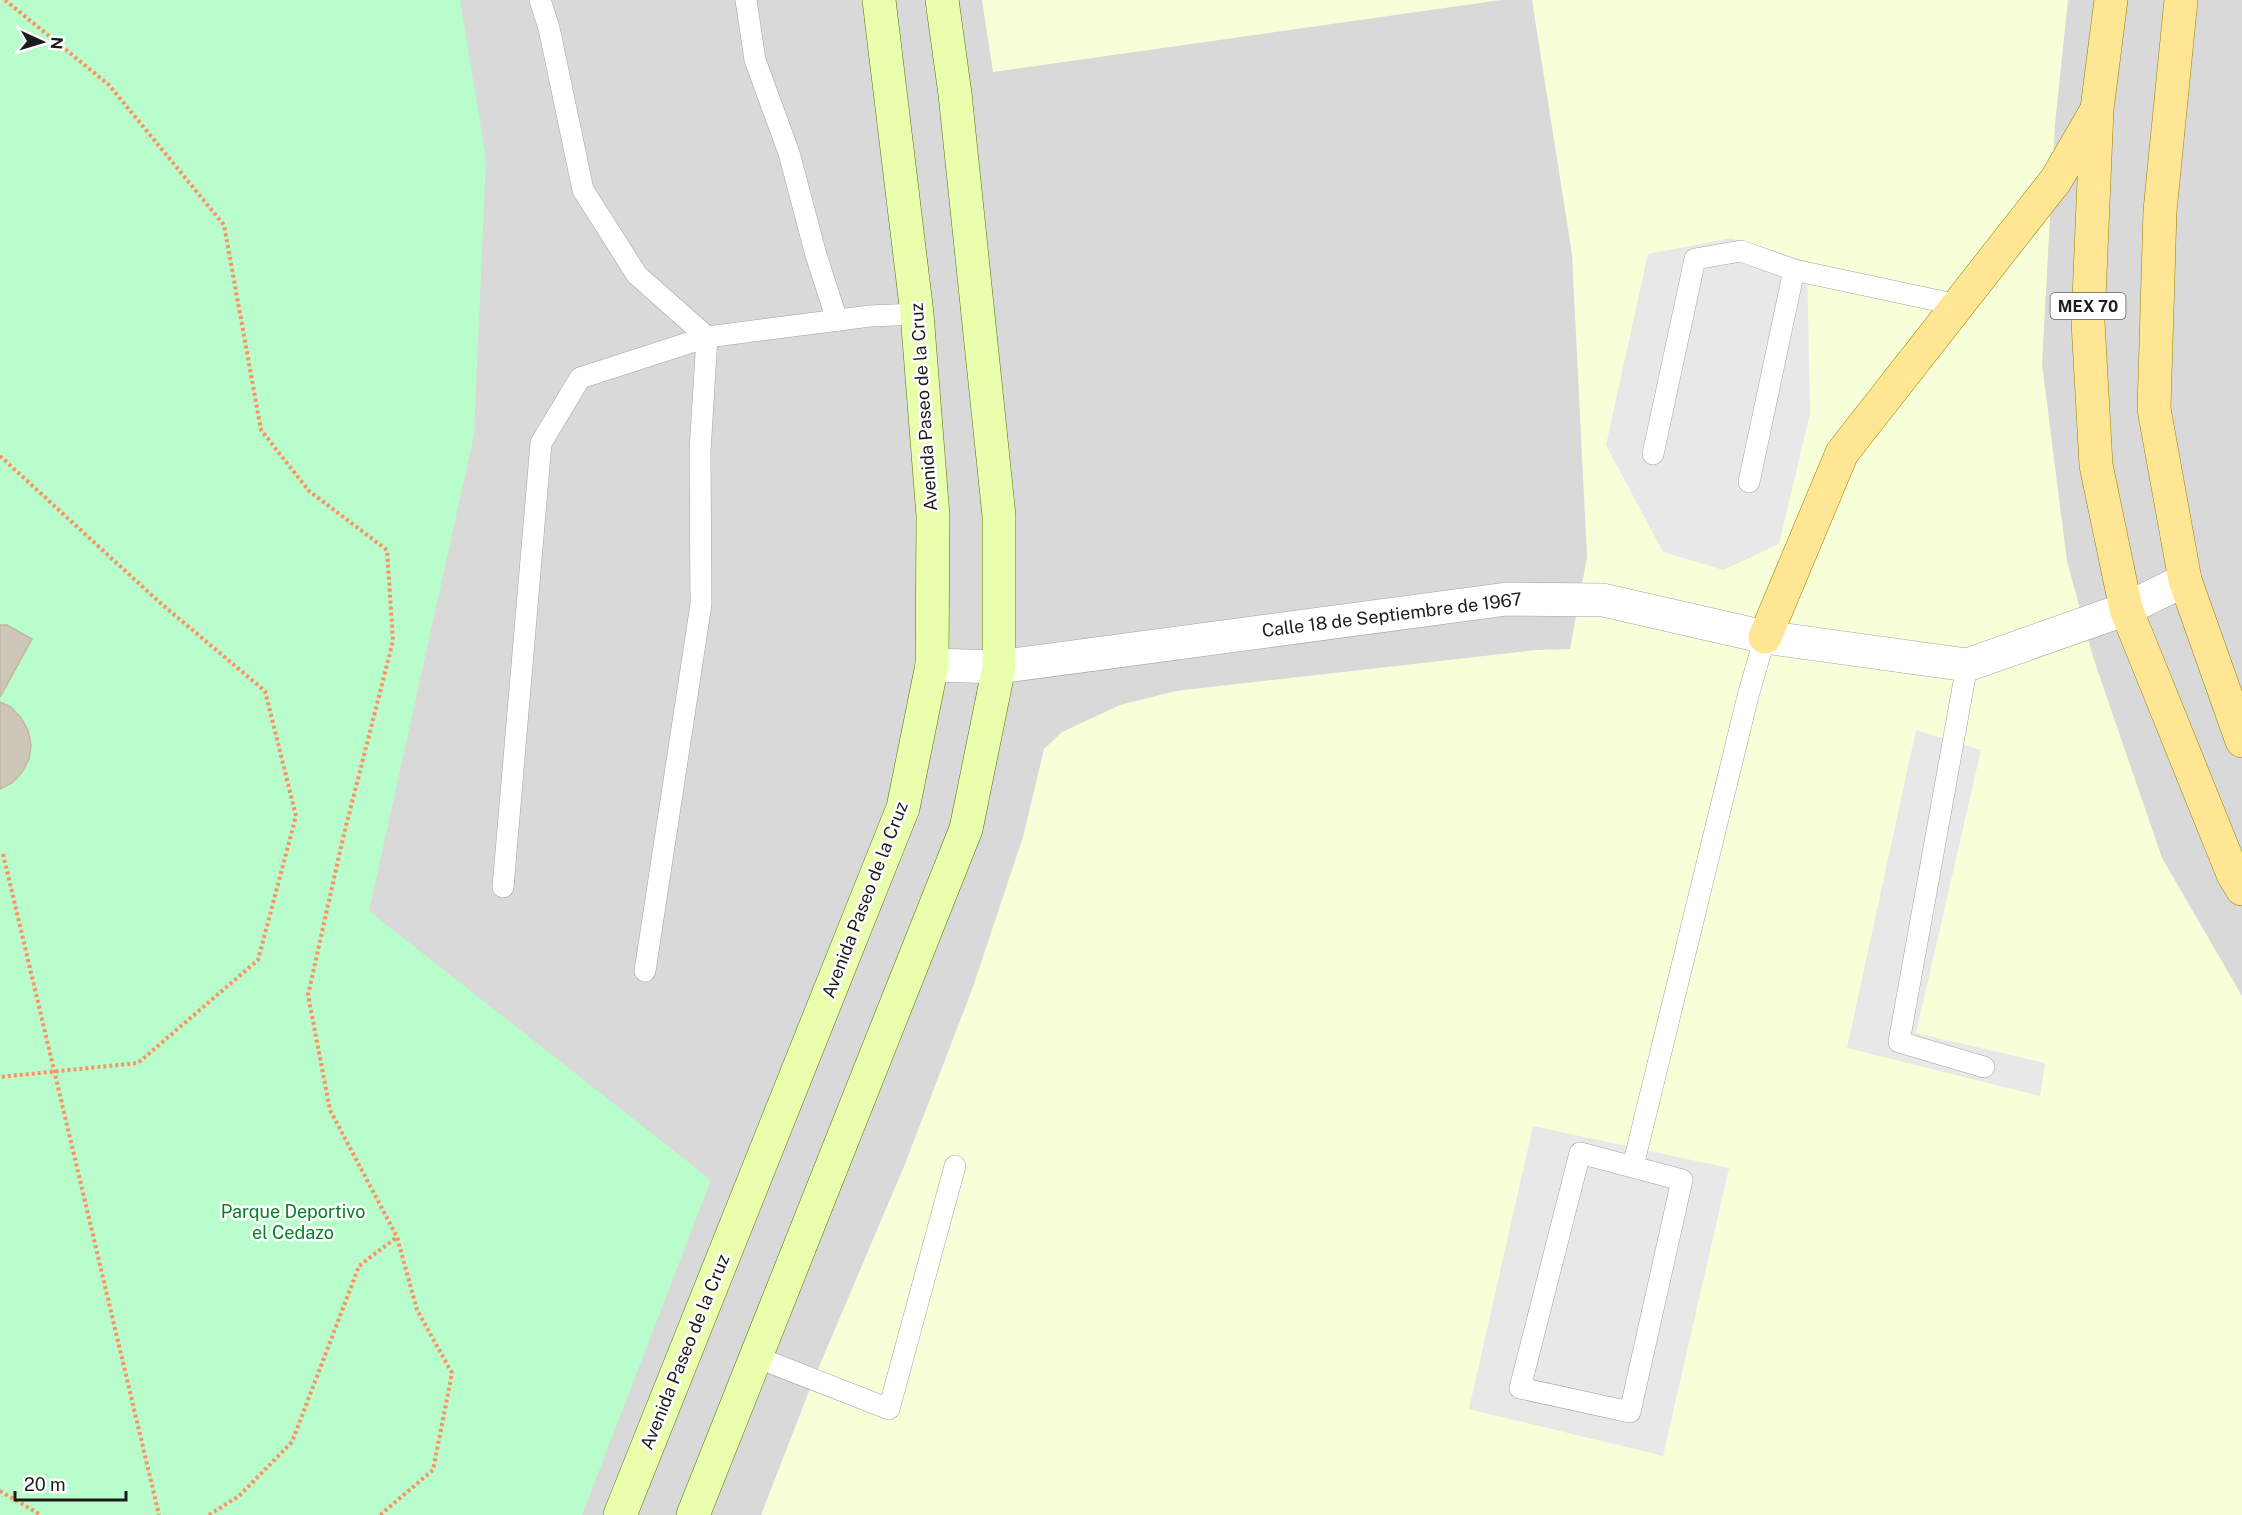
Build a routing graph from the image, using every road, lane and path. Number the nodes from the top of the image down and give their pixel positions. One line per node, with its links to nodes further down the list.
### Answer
1 (5, 0): 33 (path)
2 (540, 0): 13 (lane)
3 (746, 0): 12 (lane)
4 (879, 0): 11 (main road, Avenida Paseo de la Cruz)
5 (942, 0): 22 (main road)
6 (2111, 0): 8 (main road, MEX 70)
7 (2181, 0): 17 (main road)
8 (2097, 109): 10 (main road); 18 (main road, MEX 70)
9 (1794, 270): 10 (lane); 14 (lane); 16 (lane)
10 (1958, 305): 19 (main road)
11 (917, 314): 12 (lane); 20 (main road, Avenida Paseo de la Cruz)
12 (837, 320): 13 (lane)
13 (707, 337): 25 (lane); 27 (lane)
14 (1653, 454)
15 (0, 456): 29 (path)
16 (1749, 482)
17 (2185, 580): 18 (street, Calle 18 de Septiembre de 1967); 23 (main road)
18 (2126, 609): 21 (street, Calle 18 de Septiembre de 1967); 26 (main road, MEX 70)
19 (1764, 637): 21 (street, Calle 18 de Septiembre de 1967); 22 (street, Calle 18 de Septiembre de 1967); 32 (lane)
20 (932, 665): 22 (street, Calle 18 de Septiembre de 1967); 40 (main road, Avenida Paseo de la Cruz)
21 (1967, 665): 28 (lane)
22 (999, 667): 34 (main road)
23 (2242, 741)
24 (3, 854): 29 (path)
25 (503, 887)
26 (2242, 889)
27 (645, 971)
28 (1984, 1067)
29 (54, 1071): 30 (path); 37 (path)
30 (0, 1077)
31 (955, 1166): 34 (lane)
32 (1633, 1166): 32 (lane)
33 (397, 1237): 38 (path); 39 (path)
34 (756, 1357): 41 (main road)
35 (0, 1491): 36 (path)
36 (41, 1515)
37 (159, 1515)
38 (209, 1515)
39 (380, 1515)
40 (620, 1515)
41 (693, 1515)

